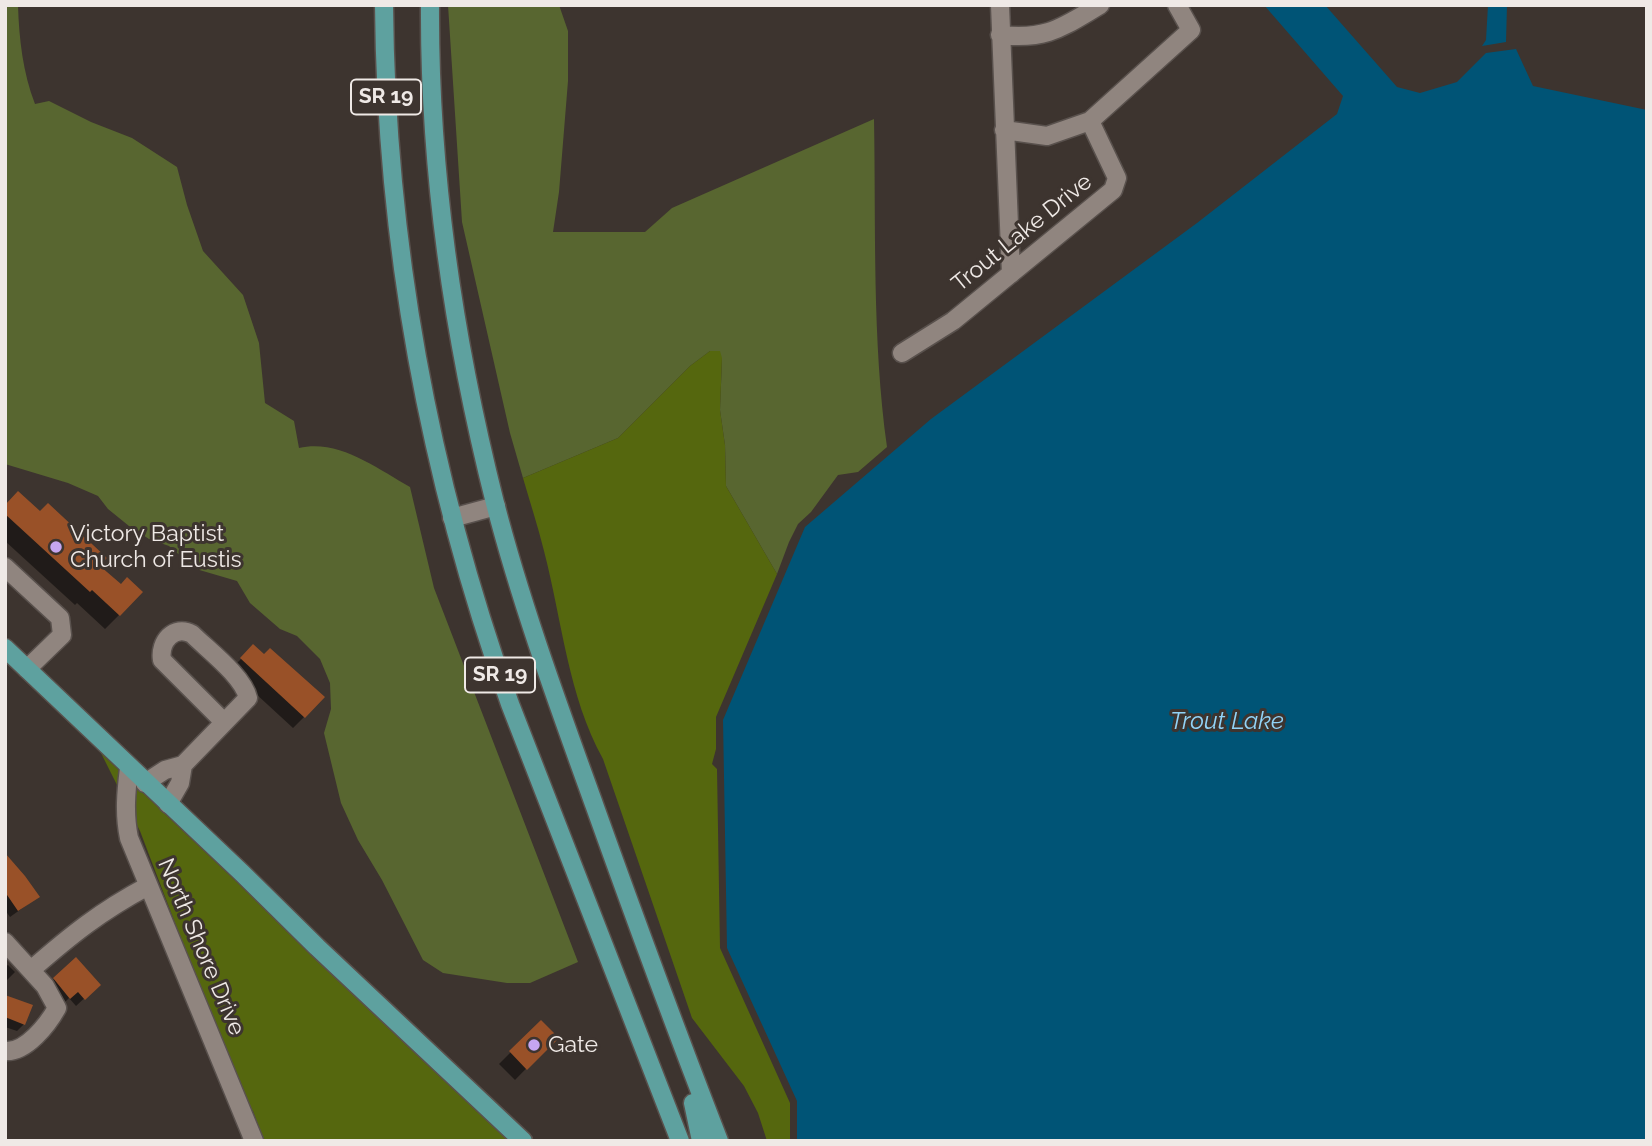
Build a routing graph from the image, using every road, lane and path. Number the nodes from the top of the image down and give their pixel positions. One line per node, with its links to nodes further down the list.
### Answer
1 (384, 5): 12 (main road, SR 19)
2 (430, 5): 11 (main road, SR 19)
3 (1000, 5): 6 (street)
4 (1100, 5): 6 (street)
5 (1177, 5): 7 (street)
6 (1000, 35): 8 (street)
7 (1090, 121): 8 (street); 9 (street, Trout Lake Drive)
8 (1004, 130): 9 (street)
9 (1011, 274): 10 (street, Trout Lake Drive)
10 (902, 354)
11 (496, 506): 12 (street); 24 (main road, SR 19)
12 (452, 518): 28 (main road, SR 19)
13 (5, 567): 15 (street)
14 (5, 648): 15 (main road)
15 (27, 669): 18 (main road)
16 (224, 722): 16 (street); 17 (street)
17 (183, 765): 19 (street); 20 (street)
18 (130, 768): 19 (main road); 21 (street, North Shore Drive)
19 (145, 783): 20 (main road)
20 (168, 804): 27 (main road)
21 (148, 886): 23 (street); 26 (street, North Shore Drive)
22 (5, 942): 23 (street)
23 (31, 970): 25 (street)
24 (668, 1009): 29 (main road); 30 (main road, SR 19)
25 (5, 1051)
26 (254, 1141)
27 (523, 1141)
28 (680, 1141)
29 (701, 1141)
30 (719, 1141)

